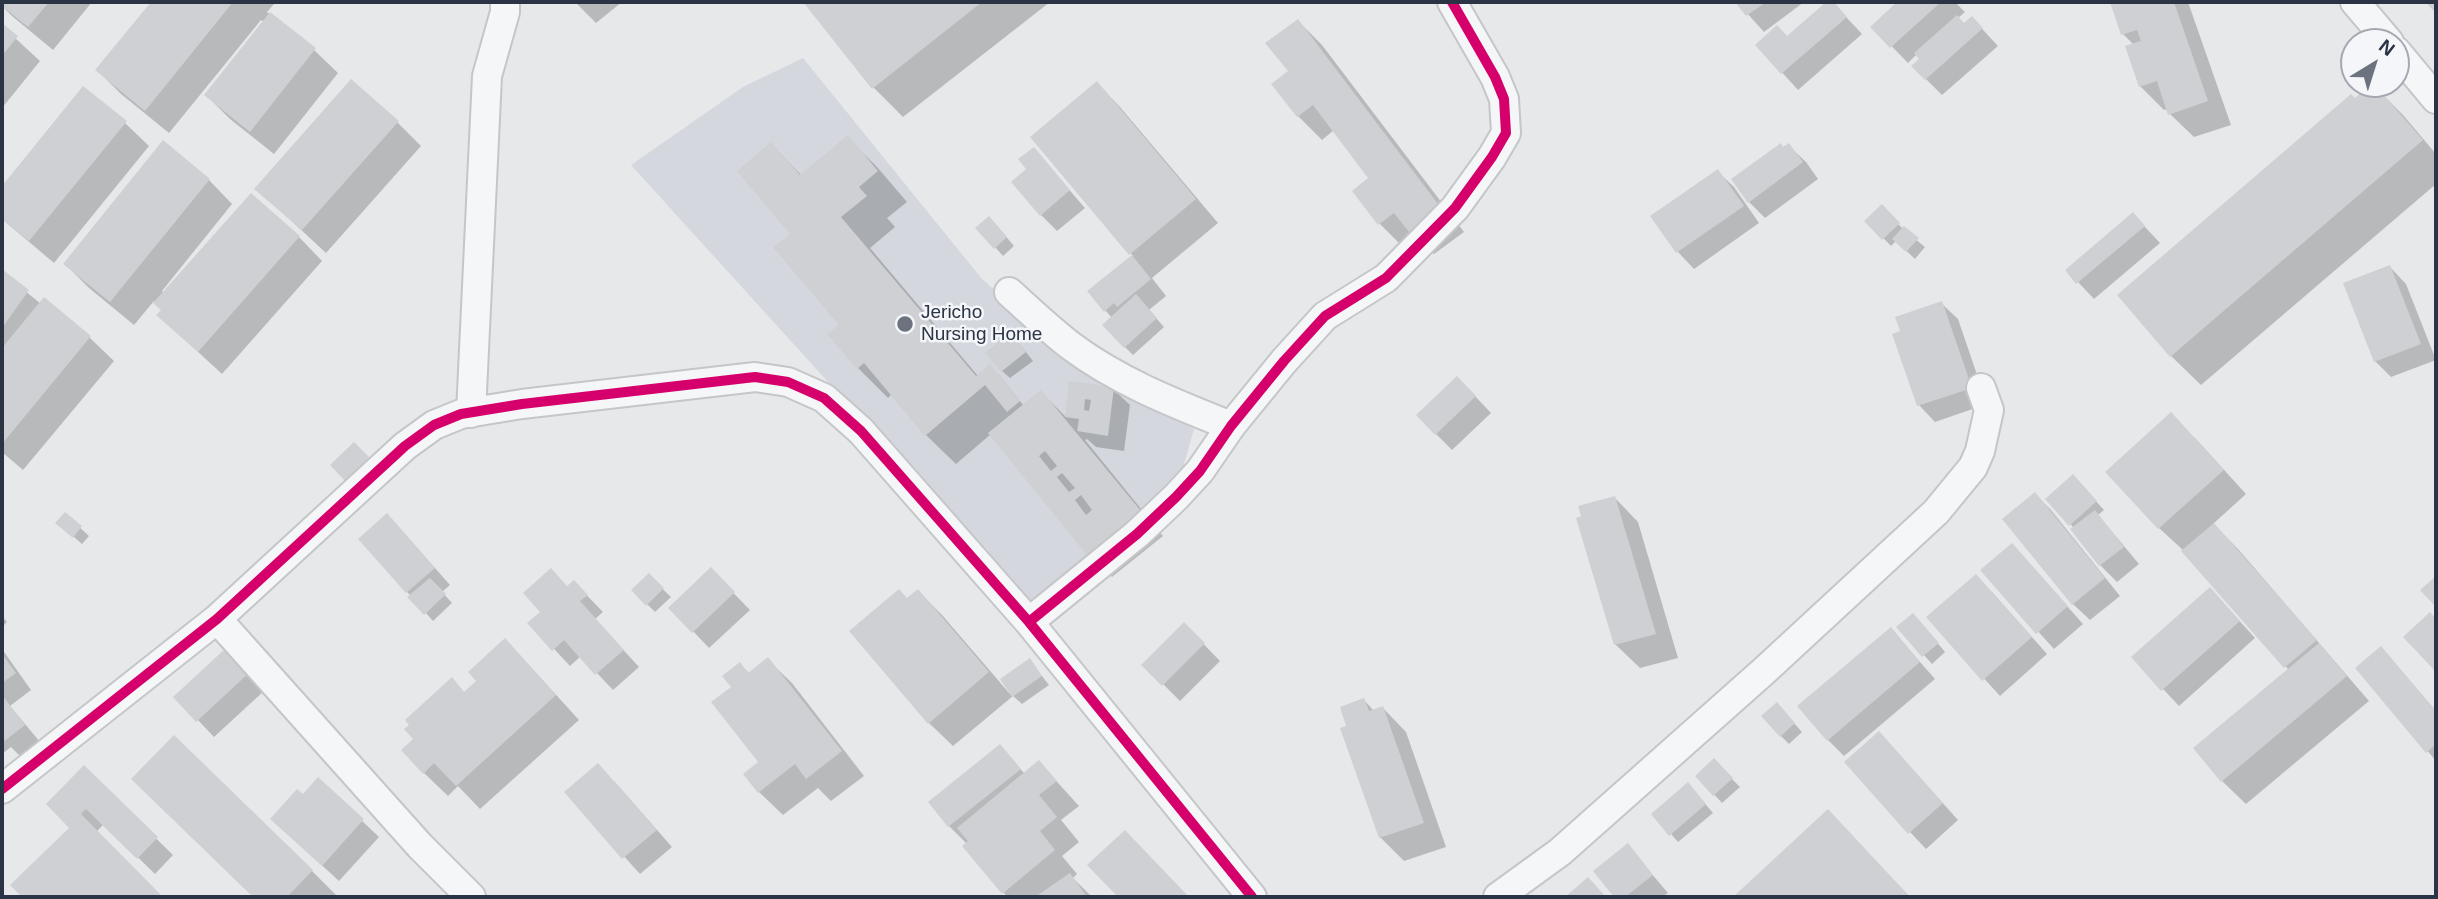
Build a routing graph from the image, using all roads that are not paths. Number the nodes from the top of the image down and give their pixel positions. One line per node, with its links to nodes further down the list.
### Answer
1 (505, 2): 9 (street)
2 (1452, 2): 10 (street)
3 (2355, 2): 4 (street)
4 (2377, 28)
5 (2410, 68): 6 (street)
6 (2436, 99)
7 (1009, 292): 10 (street)
8 (1982, 388): 16 (street)
9 (471, 413): 11 (street); 12 (street)
10 (1231, 426): 12 (street)
11 (216, 619): 13 (street); 14 (street)
12 (1028, 622): 15 (street)
13 (2, 789)
14 (471, 897)
15 (1252, 897)
16 (1498, 897)

